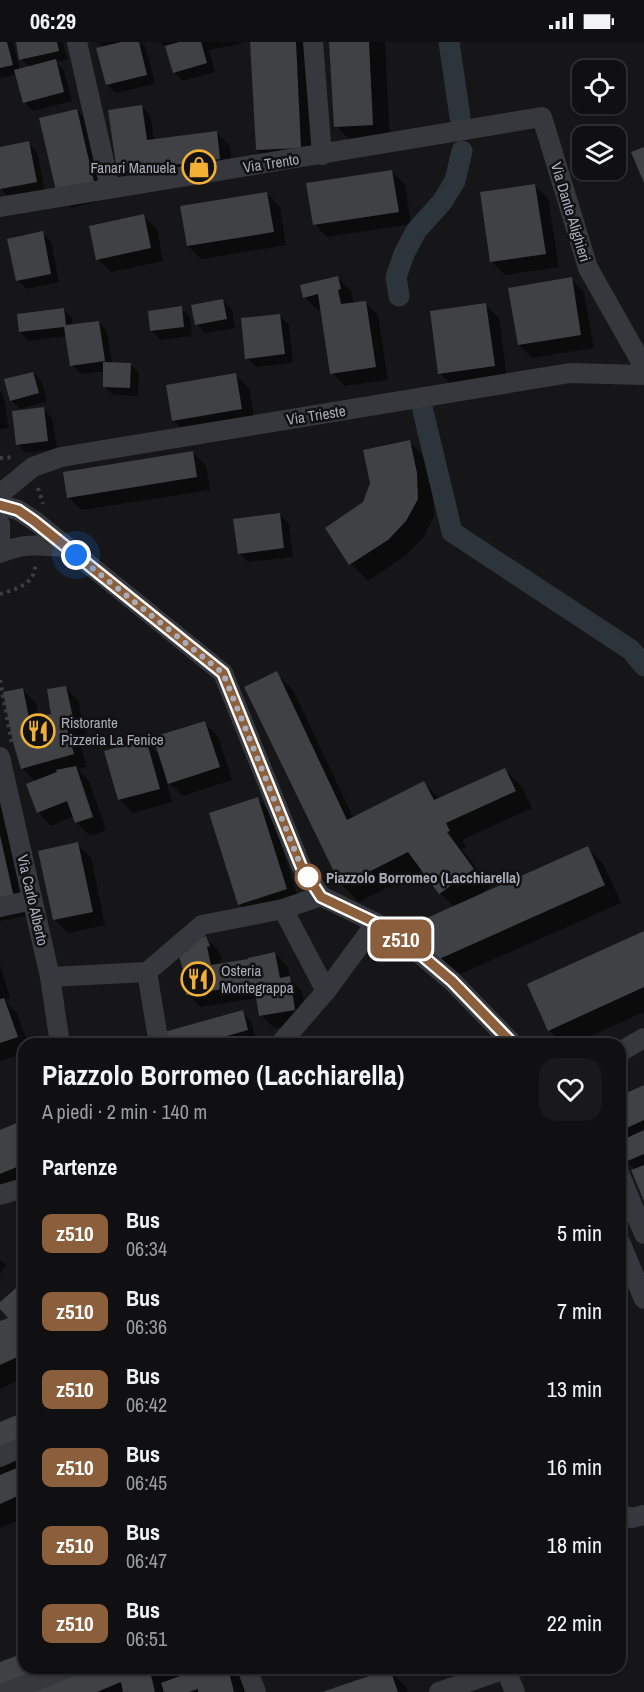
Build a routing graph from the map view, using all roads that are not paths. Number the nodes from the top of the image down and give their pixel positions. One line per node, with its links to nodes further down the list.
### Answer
1 (77, 42): 5 (street)
2 (313, 42): 4 (street)
3 (542, 117): 4 (street, Via Trento); 7 (street, Via Dante Alighieri)
4 (322, 155): 5 (street, Via Trento)
5 (110, 188): 6 (street, Via Trento)
6 (0, 207)
7 (644, 367)
8 (644, 375): 9 (street, Via Trieste)
9 (0, 494)
10 (0, 505): 13 (street)
11 (0, 524): 12 (street)
12 (0, 543)
13 (66, 547): 14 (street); 16 (street)
14 (0, 553)
15 (0, 757): 17 (street, Via Carlo Alberto)
16 (321, 897): 19 (street); 20 (street)
17 (32, 900): 18 (street); 22 (street, Via Carlo Alberto)
18 (0, 907)
19 (284, 909): 21 (street); 23 (street)
20 (376, 923): 23 (street); 27 (street)
21 (147, 972): 22 (street); 25 (street)
22 (50, 976): 24 (street, Via Carlo Alberto)
23 (326, 991): 26 (street)
24 (59, 1038)
25 (158, 1038)
26 (285, 1038)
27 (507, 1038)
28 (644, 1038): 29 (street)
29 (626, 1048)
30 (18, 1190): 32 (street)
31 (626, 1190): 33 (street)
32 (0, 1195)
33 (644, 1234)
34 (626, 1256): 35 (street)
35 (644, 1299)
36 (18, 1449): 37 (street)
37 (0, 1457)
38 (644, 1515): 39 (street)
39 (626, 1516)
40 (53, 1674): 44 (street)
41 (249, 1674): 45 (street)
42 (491, 1674): 46 (street)
43 (507, 1674): 47 (street)
44 (7, 1692)
45 (256, 1692)
46 (439, 1692)
47 (515, 1692)

